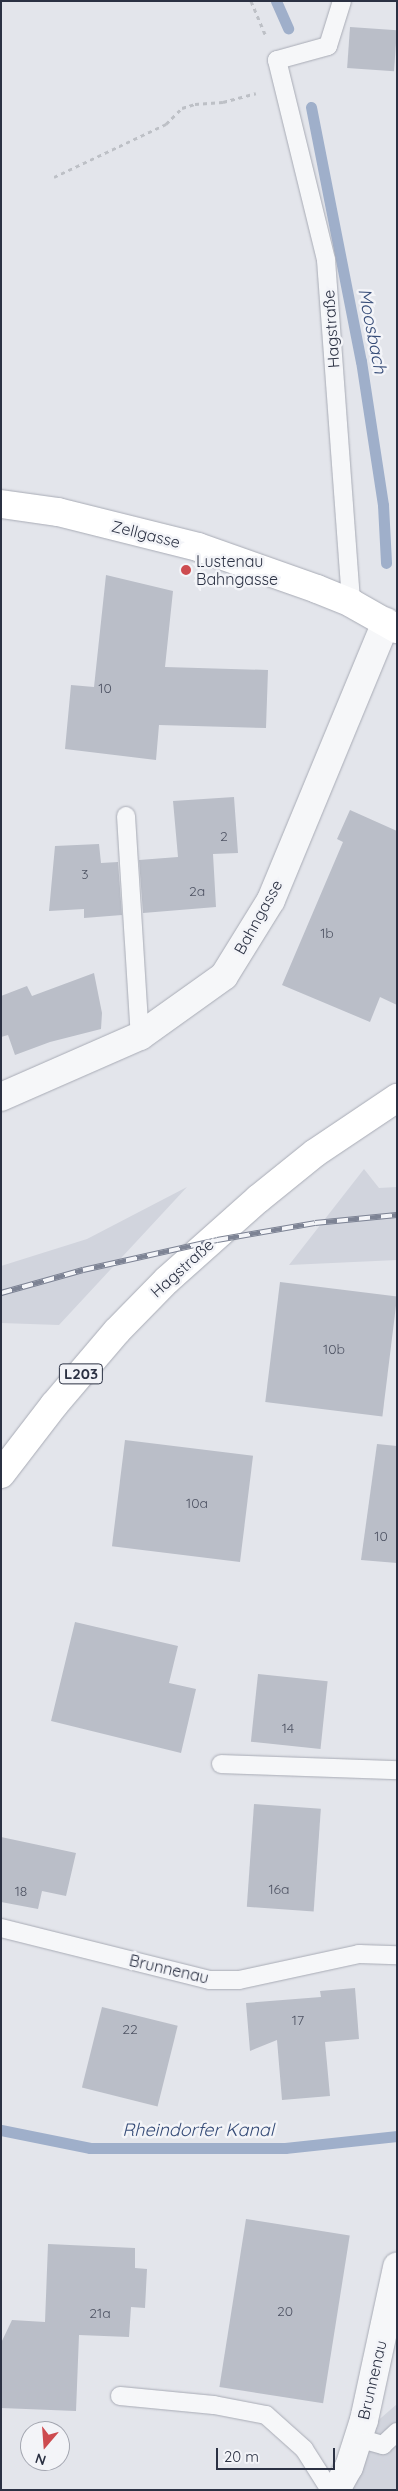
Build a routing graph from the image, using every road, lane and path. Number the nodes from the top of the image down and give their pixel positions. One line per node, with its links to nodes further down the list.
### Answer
1 (342, 1): 2 (lane, Hagstraße)
2 (282, 81): 3 (path); 5 (lane, Hagstraße)
3 (54, 177)
4 (1, 504): 5 (main road, Zellgasse)
5 (351, 603): 6 (main road, Zellgasse)
6 (391, 625): 8 (street, Bahngasse)
7 (126, 816): 8 (lane)
8 (140, 1036): 9 (street, Bahngasse)
9 (1, 1097)
10 (397, 1098): 11 (main road, Hagstraße / L203)
11 (1, 1474)
12 (221, 1764): 13 (lane)
13 (397, 1770)
14 (1, 1928): 15 (lane, Brunnenau)
15 (397, 1955)
16 (397, 2267): 19 (street, Brunnenau)
17 (120, 2396): 20 (lane)
18 (397, 2432): 19 (lane)
19 (358, 2438): 21 (street, Brunnenau)
20 (330, 2490)
21 (336, 2490)

